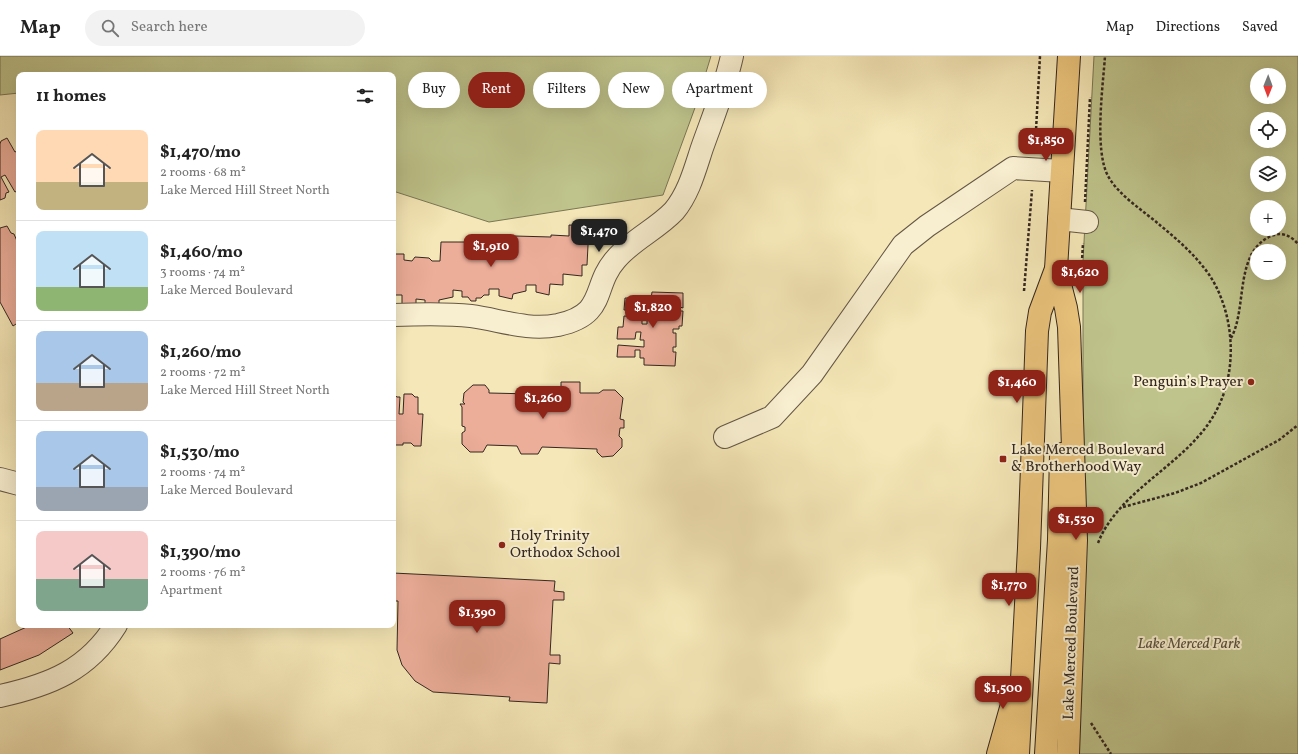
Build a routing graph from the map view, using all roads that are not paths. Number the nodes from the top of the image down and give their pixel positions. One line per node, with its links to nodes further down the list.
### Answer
1 (732, 56): 7 (street)
2 (1069, 56): 3 (main road, Lake Merced Boulevard)
3 (1062, 171): 4 (main road, Lake Merced Boulevard); 9 (street)
4 (1059, 219): 5 (street); 6 (main road, Lake Merced Boulevard)
5 (1087, 222)
6 (1056, 269): 8 (main road, Lake Merced Boulevard); 13 (main road, Lake Merced Boulevard)
7 (396, 315)
8 (1069, 327): 17 (main road); 18 (main road, Lake Merced Boulevard)
9 (725, 437)
10 (0, 479): 11 (street)
11 (16, 483)
12 (114, 628): 14 (street)
13 (1022, 668): 15 (main road); 16 (main road, Lake Merced Boulevard)
14 (0, 696)
15 (998, 754)
16 (1018, 754)
17 (1046, 754)
18 (1068, 754)

